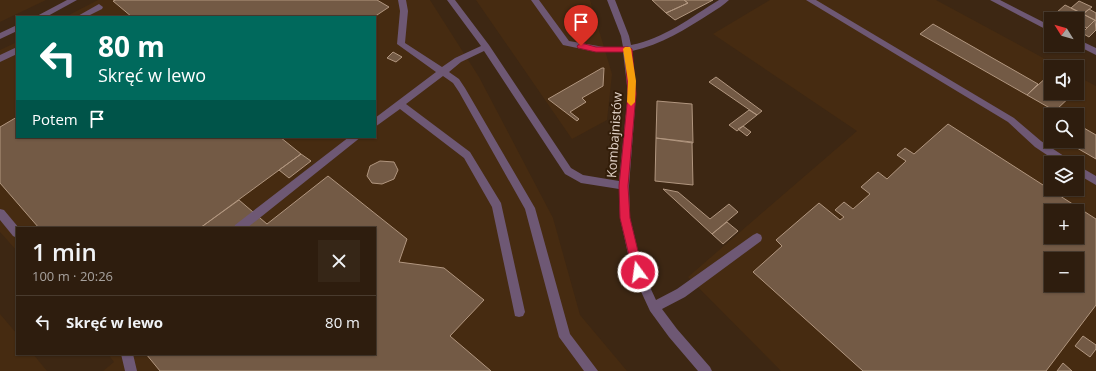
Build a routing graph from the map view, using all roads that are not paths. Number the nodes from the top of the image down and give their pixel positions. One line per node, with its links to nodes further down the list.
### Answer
1 (73, 0): 10 (street)
2 (402, 0): 21 (street)
3 (451, 0): 16 (street)
4 (535, 0): 17 (street)
5 (611, 0): 17 (street, Kombajnistów)
6 (726, 0): 17 (street)
7 (810, 0): 25 (street)
8 (994, 0): 12 (street)
9 (99, 8): 11 (street)
10 (41, 16)
11 (82, 16)
12 (1044, 25)
13 (16, 28): 14 (street)
14 (0, 36)
15 (1084, 46): 19 (street)
16 (486, 47): 21 (street); 28 (street)
17 (628, 49): 28 (street, Kombajnistów)
18 (16, 51): 20 (street)
19 (1096, 52)
20 (0, 59)
21 (443, 71): 22 (street); 37 (street)
22 (400, 104): 23 (street); 34 (street)
23 (376, 122)
24 (355, 138): 30 (street)
25 (1056, 156)
26 (1084, 173): 27 (street)
27 (1096, 181)
28 (624, 186): 33 (street, Kombajnistów)
29 (0, 212): 31 (street)
30 (240, 227)
31 (16, 233)
32 (757, 238): 33 (street)
33 (654, 307): 38 (street, Kombajnistów)
34 (519, 312)
35 (126, 355): 36 (street)
36 (131, 371)
37 (592, 371)
38 (706, 371)

